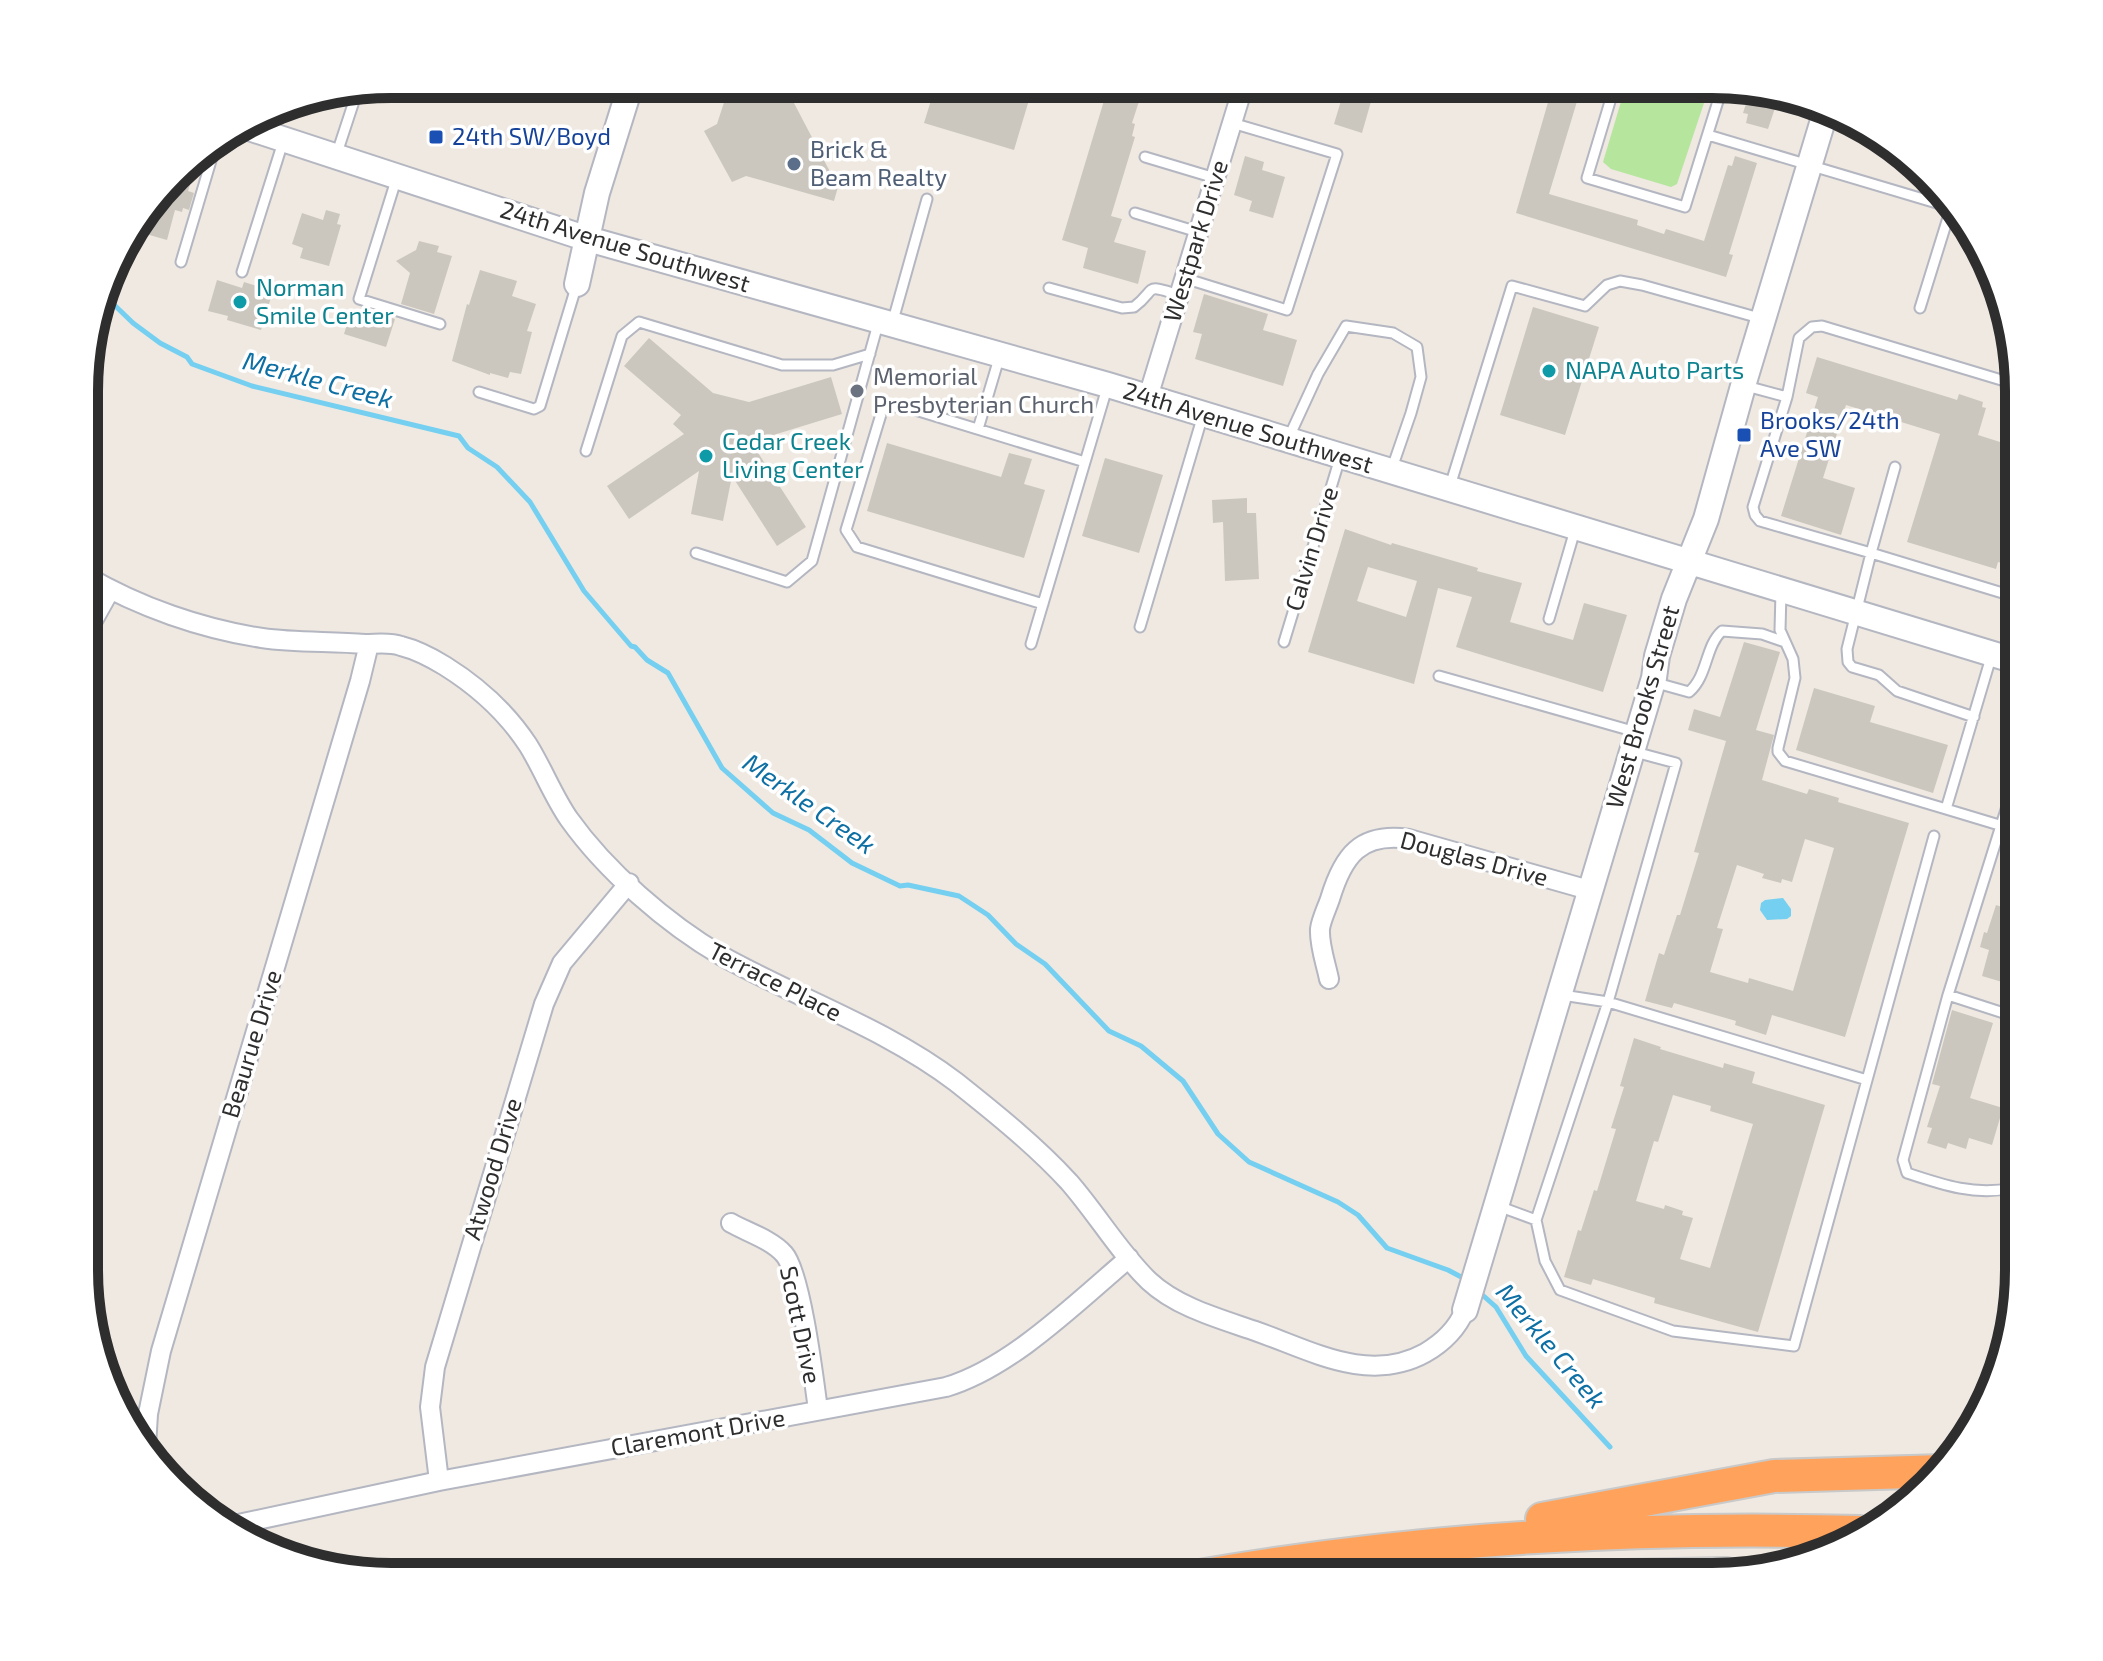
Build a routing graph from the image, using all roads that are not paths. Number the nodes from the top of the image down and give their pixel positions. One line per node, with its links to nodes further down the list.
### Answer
1 (627, 98): 22 (main road)
2 (1240, 98): 7 (street, Westpark Drive)
3 (1611, 98): 9 (lane)
4 (1719, 98): 9 (lane)
5 (354, 101): 11 (lane)
6 (1823, 120): 14 (main road, West Brooks Street)
7 (1232, 123): 16 (street, Westpark Drive); 26 (lane)
8 (257, 130): 10 (main road, 24th Avenue Southwest)
9 (1708, 135): 14 (lane)
10 (284, 139): 11 (main road, 24th Avenue Southwest); 24 (lane)
11 (336, 157): 15 (main road, 24th Avenue Southwest)
12 (1145, 157): 16 (lane)
13 (211, 161): 23 (lane)
14 (1810, 165): 18 (lane); 29 (main road, West Brooks Street)
15 (397, 177): 22 (main road, 24th Avenue Southwest); 31 (lane)
16 (1215, 178): 21 (street, Westpark Drive)
17 (927, 199): 30 (lane)
18 (1936, 204)
19 (1135, 213): 21 (lane)
20 (1948, 218): 28 (lane)
21 (1198, 232): 26 (street, Westpark Drive)
22 (588, 239): 25 (main road); 30 (main road, 24th Avenue Southwest)
23 (181, 262)
24 (242, 272)
25 (577, 284): 37 (lane)
26 (1181, 287): 27 (lane); 38 (street, Westpark Drive)
27 (1049, 288)
28 (1920, 308)
29 (1763, 319): 36 (main road, West Brooks Street); 48 (lane)
30 (886, 322): 32 (lane); 33 (main road, 24th Avenue Southwest)
31 (440, 324)
32 (870, 354): 43 (lane); 50 (lane)
33 (1000, 354): 35 (main road, 24th Avenue Southwest); 41 (lane)
34 (2004, 381): 39 (lane)
35 (1108, 385): 38 (main road, 24th Avenue Southwest); 45 (lane)
36 (1743, 386): 39 (lane); 52 (main road, West Brooks Street)
37 (479, 392)
38 (1148, 397): 40 (main road, 24th Avenue Southwest)
39 (1787, 397): 51 (lane)
40 (1204, 414): 42 (main road, 24th Avenue Southwest); 61 (lane)
41 (978, 429): 45 (lane); 57 (lane)
42 (1288, 440): 44 (main road, 24th Avenue Southwest); 47 (lane)
43 (586, 451)
44 (1340, 456): 47 (main road, 24th Avenue Southwest); 62 (lane, Calvin Drive)
45 (1085, 462): 57 (lane)
46 (1895, 467): 51 (lane)
47 (1391, 472): 48 (main road, 24th Avenue Southwest)
48 (1449, 489): 49 (main road, 24th Avenue Southwest)
49 (1576, 528): 52 (main road, 24th Avenue Southwest); 60 (lane)
50 (696, 553)
51 (1871, 553): 56 (lane); 59 (lane)
52 (1688, 562): 55 (main road, 24th Avenue Southwest); 69 (main road, West Brooks Street)
53 (98, 583): 54 (street, Terrace Place)
54 (110, 590): 58 (street); 64 (street, Terrace Place)
55 (1781, 591): 59 (main road, 24th Avenue Southwest); 63 (lane)
56 (2005, 594)
57 (1043, 604): 65 (lane)
58 (98, 612)
59 (1855, 612): 66 (main road, 24th Avenue Southwest); 70 (lane)
60 (1549, 619)
61 (1140, 627)
62 (1284, 642)
63 (1785, 642): 69 (lane); 72 (lane)
64 (369, 644): 77 (street, Terrace Place); 92 (street, Beaurue Drive)
65 (1031, 644)
66 (1992, 654): 67 (main road, 24th Avenue Southwest); 70 (lane)
67 (2005, 658)
68 (1439, 676): 71 (lane)
69 (1653, 681): 71 (main road, West Brooks Street)
70 (1974, 717): 72 (lane)
71 (1634, 742): 78 (main road, West Brooks Street); 82 (lane)
72 (1946, 809): 74 (lane)
73 (2005, 816): 74 (lane)
74 (2002, 826): 75 (lane); 81 (lane)
75 (2005, 827)
76 (1934, 836): 84 (lane)
77 (629, 883): 89 (street, Terrace Place); 94 (street, Atwood Drive)
78 (1589, 890): 79 (street, Douglas Drive); 80 (main road, West Brooks Street)
79 (1329, 979)
80 (1558, 994): 82 (lane); 86 (main road, West Brooks Street)
81 (1948, 995): 83 (lane); 85 (lane)
82 (1608, 1002): 84 (lane); 87 (lane)
83 (2005, 1013)
84 (1867, 1080): 87 (lane)
85 (2005, 1193)
86 (1497, 1206): 87 (lane); 90 (main road, West Brooks Street)
87 (1536, 1220)
88 (731, 1223): 91 (street, Scott Drive)
89 (1129, 1258): 90 (street, Terrace Place); 91 (street, Claremont Drive)
90 (1465, 1310)
91 (818, 1410): 94 (street, Claremont Drive)
92 (147, 1433)
93 (1924, 1472): 97 (highway)
94 (439, 1481): 95 (street, Claremont Drive)
95 (243, 1523)
96 (1844, 1532): 97 (highway)
97 (1373, 1550): 98 (highway)
98 (1275, 1563)

